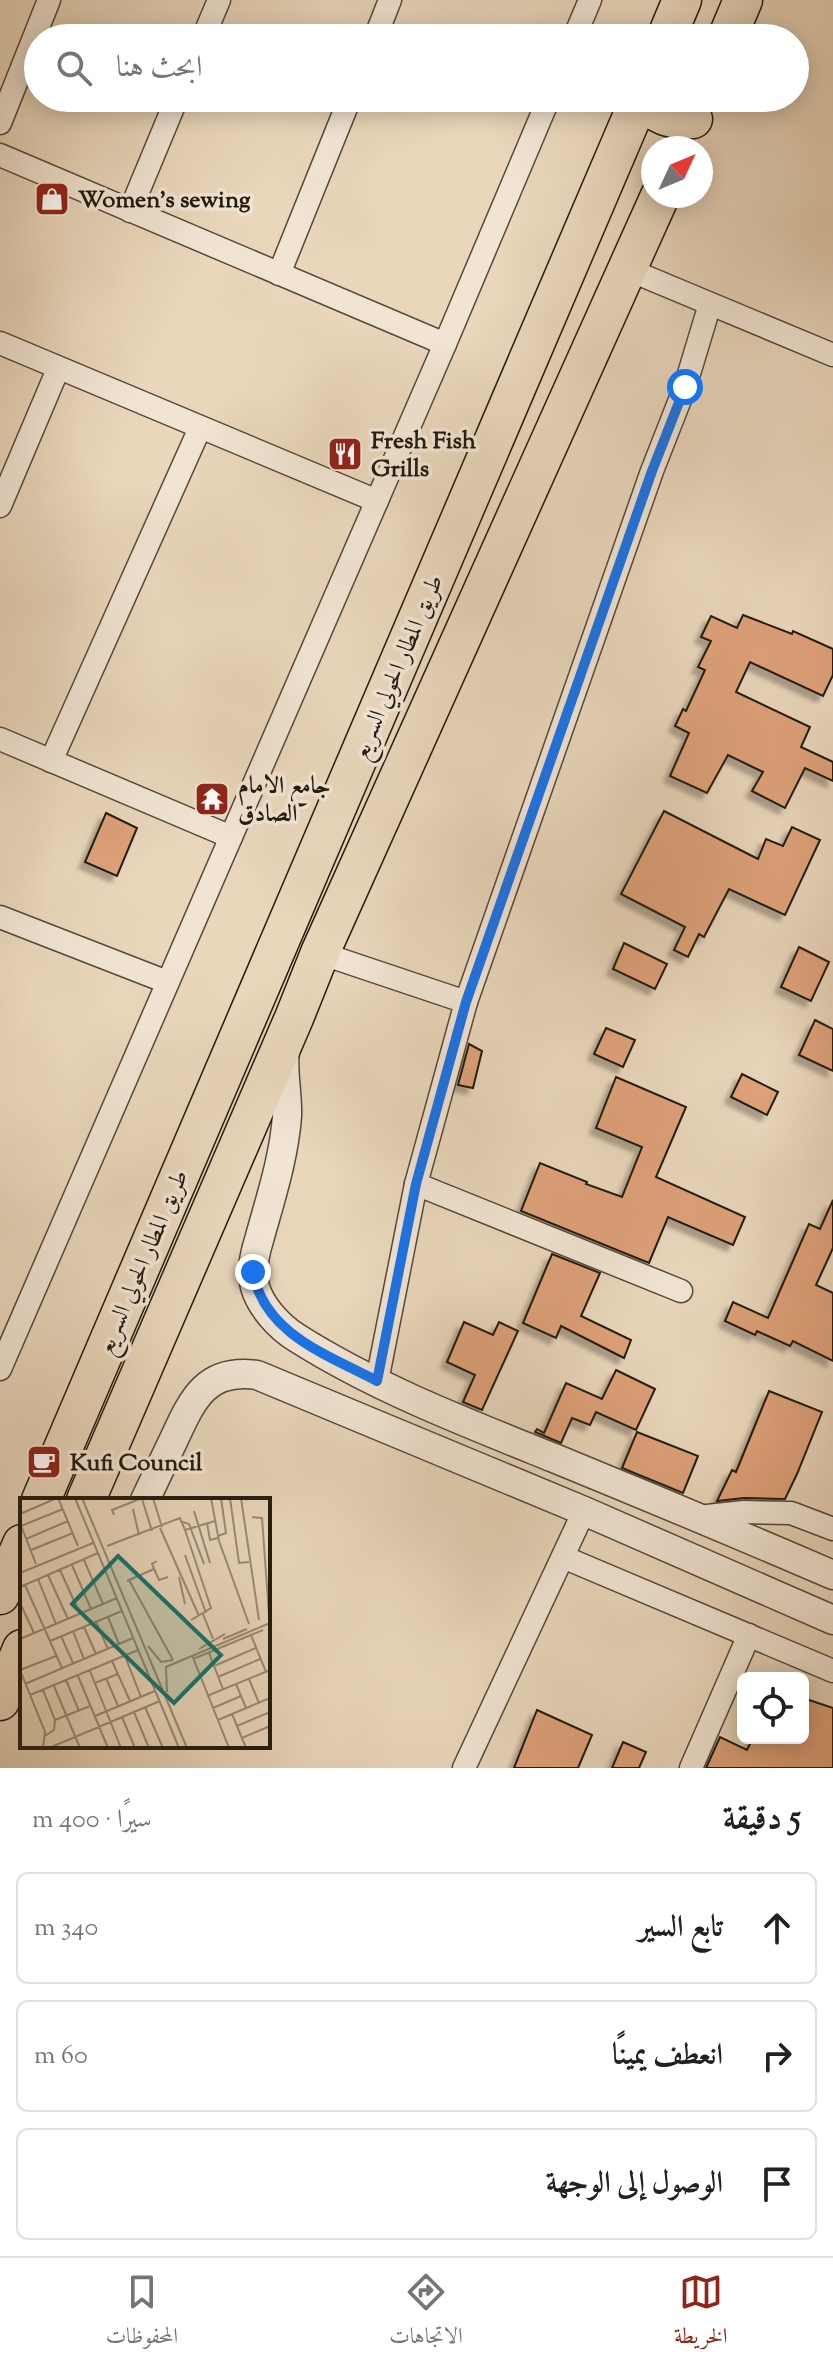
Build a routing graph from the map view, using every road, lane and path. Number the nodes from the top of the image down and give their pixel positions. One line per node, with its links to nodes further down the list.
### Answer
1 (49, 0): 7 (street)
2 (219, 0): 8 (street)
3 (390, 0): 9 (street)
4 (590, 0): 10 (street)
5 (682, 0): 11 (highway)
6 (743, 0): 12 (highway)
7 (39, 24)
8 (209, 24)
9 (381, 24)
10 (580, 24)
11 (672, 24)
12 (733, 24)
13 (24, 63): 20 (street)
14 (171, 112): 25 (street)
15 (344, 112): 27 (street)
16 (543, 112): 30 (street)
17 (635, 112): 22 (highway, طريق المطار الحولي السريع)
18 (658, 112): 19 (highway)
19 (691, 122)
20 (0, 123)
21 (0, 155): 25 (street)
22 (599, 195): 23 (highway); 48 (highway, طريق المطار الحولي السريع)
23 (641, 202)
24 (655, 208): 26 (highway, طريق المطار الحولي السريع)
25 (130, 211): 27 (street)
26 (627, 269): 28 (street); 40 (highway, طريق المطار الحولي السريع)
27 (279, 274): 30 (street)
28 (710, 304): 31 (street); 42 (street)
29 (0, 343): 32 (street)
30 (445, 344): 34 (street)
31 (833, 355)
32 (58, 369): 33 (street); 35 (street)
33 (200, 428): 34 (street); 37 (street)
34 (377, 501): 38 (street)
35 (0, 506)
36 (0, 739): 37 (street)
37 (51, 761): 38 (street)
38 (231, 837): 41 (street)
39 (0, 917): 41 (street)
40 (320, 953): 42 (street); 43 (highway, طريق المطار الحولي السريع)
41 (167, 982): 46 (street)
42 (466, 1002): 44 (street)
43 (294, 1018): 47 (street); 49 (highway, طريق المطار الحولي السريع)
44 (416, 1184): 45 (street); 47 (street)
45 (681, 1291)
46 (0, 1369)
47 (377, 1381): 52 (street)
48 (42, 1498)
49 (87, 1498)
50 (146, 1498): 51 (street)
51 (584, 1511): 55 (street); 58 (street)
52 (698, 1517): 53 (street); 56 (street)
53 (833, 1529)
54 (20, 1549): 57 (highway)
55 (563, 1557): 59 (street); 63 (street)
56 (833, 1575)
57 (0, 1595)
58 (833, 1620)
59 (749, 1635): 61 (street); 64 (street)
60 (20, 1654): 62 (highway)
61 (833, 1671)
62 (0, 1701)
63 (464, 1768)
64 (691, 1768)

